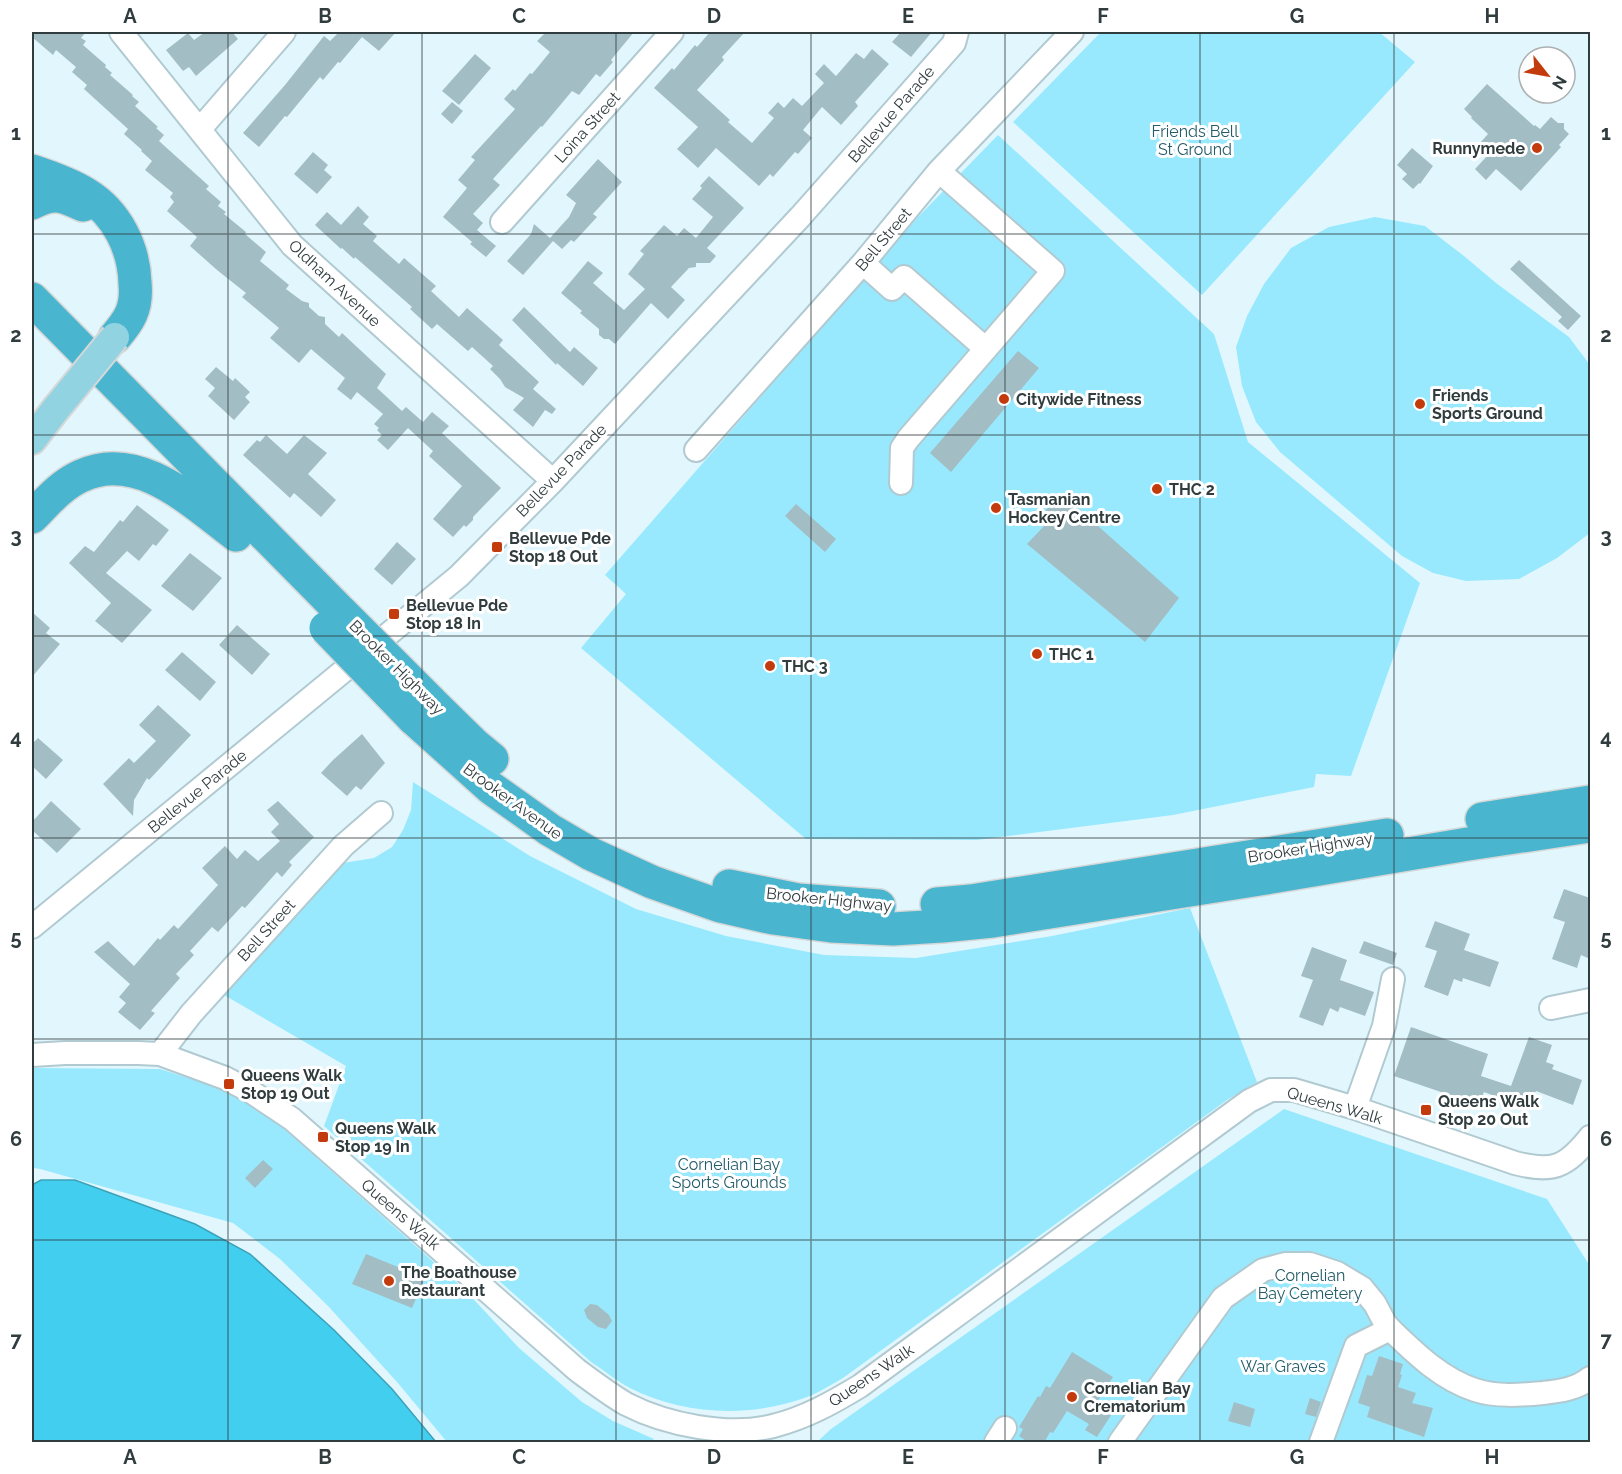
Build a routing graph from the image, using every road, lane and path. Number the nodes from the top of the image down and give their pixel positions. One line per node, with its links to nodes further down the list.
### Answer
1 (122, 32): 6 (street, Oldham Avenue)
2 (284, 32): 6 (street)
3 (672, 32): 10 (street, Loina Street)
4 (957, 32): 18 (street, Bellevue Parade)
5 (1072, 32): 8 (street, Bell Street)
6 (200, 129): 18 (street, Oldham Avenue)
7 (32, 171): 14 (highway)
8 (939, 171): 11 (street, Bell Street); 15 (street)
9 (32, 203): 14 (highway)
10 (502, 222)
11 (863, 263): 15 (street); 17 (street, Bell Street)
12 (32, 299): 22 (highway, Brooker Highway)
13 (32, 329): 21 (highway, Brooker Highway)
14 (115, 337): 16 (main road, bridge)
15 (986, 349): 19 (street)
16 (32, 440)
17 (696, 450)
18 (553, 481): 28 (street, Bellevue Parade)
19 (901, 483)
20 (32, 517): 21 (highway)
21 (236, 535): 22 (highway, Brooker Highway)
22 (334, 620): 23 (highway, Brooker Highway, bridge)
23 (421, 709): 24 (highway, Brooker Highway); 27 (highway, Brooker Avenue)
24 (1590, 802)
25 (381, 813): 32 (street, Bell Street)
26 (1590, 826): 27 (highway, Brooker Highway)
27 (591, 854)
28 (32, 927)
29 (1393, 979): 34 (street)
30 (1590, 1000): 31 (street)
31 (1551, 1008)
32 (159, 1054): 33 (street, Queens Walk); 38 (street, Queens Walk)
33 (32, 1055)
34 (1355, 1108): 35 (street, Queens Walk); 38 (street, Queens Walk)
35 (1587, 1151)
36 (1389, 1329): 37 (street); 39 (street); 40 (street)
37 (1590, 1378)
38 (761, 1435)
39 (1120, 1443)
40 (1321, 1443)

